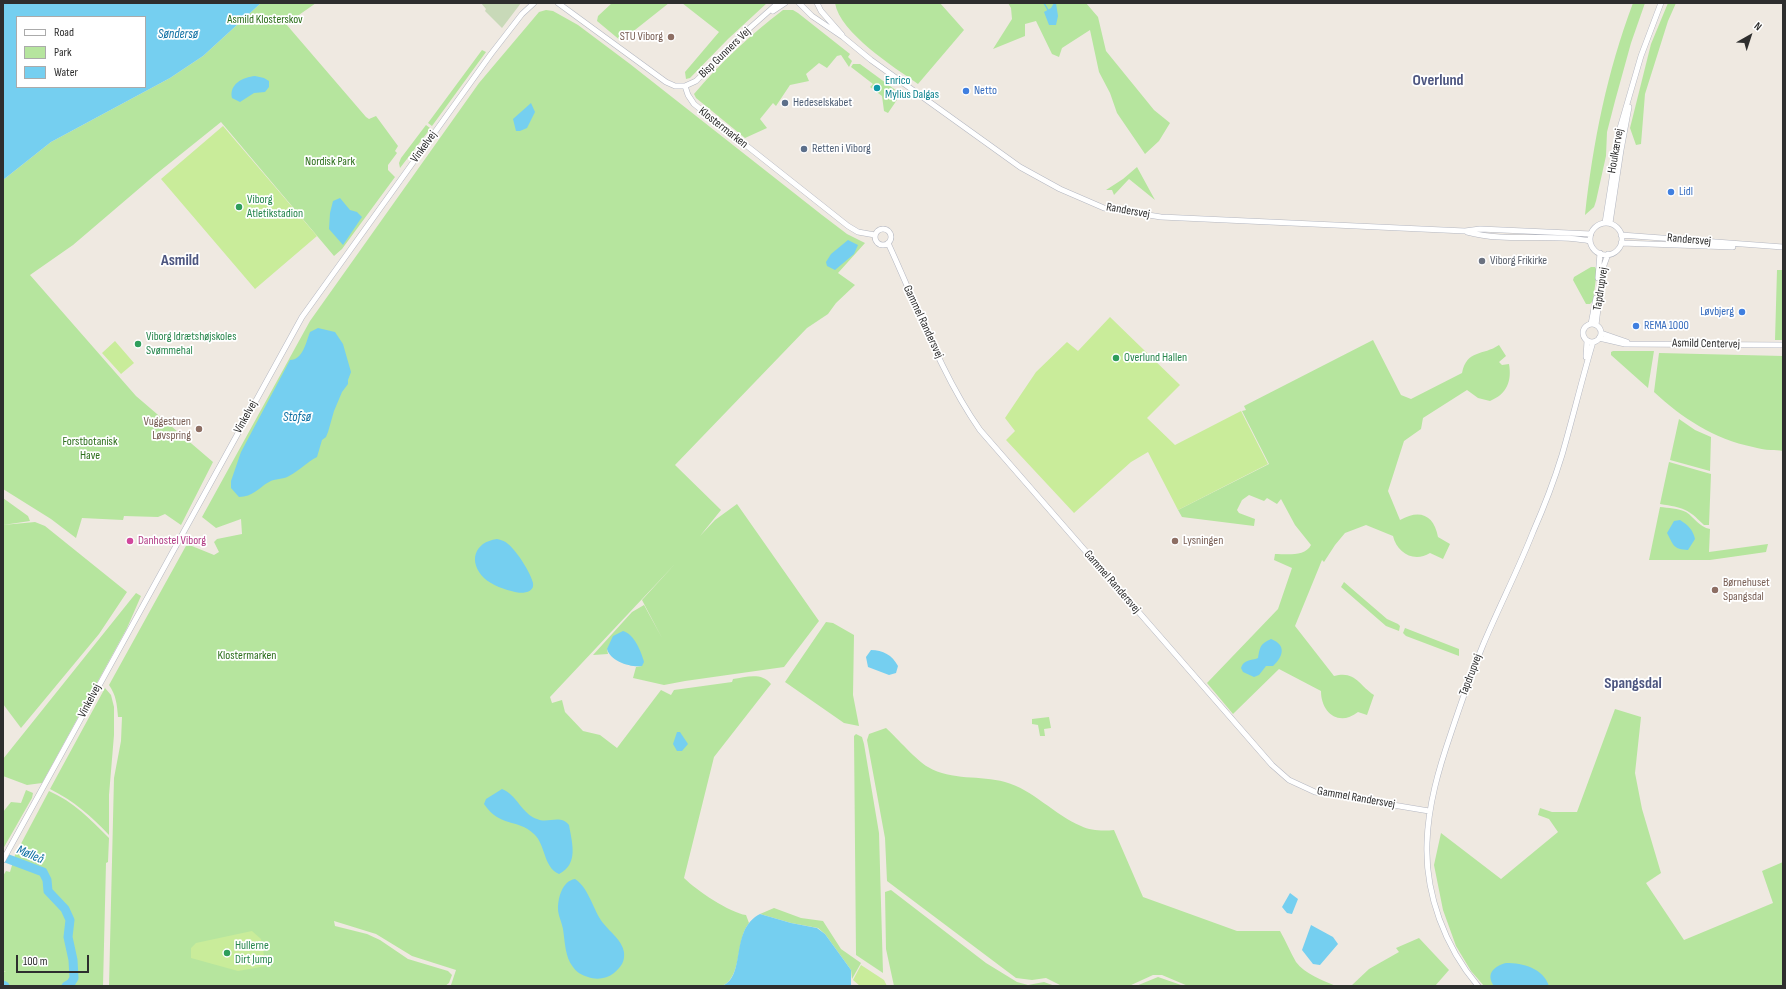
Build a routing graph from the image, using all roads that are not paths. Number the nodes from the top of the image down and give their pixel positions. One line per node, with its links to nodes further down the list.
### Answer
1 (534, 3): 30 (street, Vinkelvej)
2 (558, 3): 12 (street)
3 (778, 3): 10 (street, Bisp Gunners Vej)
4 (785, 3): 10 (street, Bisp Gunners Vej)
5 (798, 3): 9 (street, Randersvej)
6 (816, 3): 8 (street, Randersvej)
7 (1661, 3): 13 (street, Houlkærvej)
8 (821, 11): 9 (street); 11 (street, Randersvej)
9 (812, 16): 11 (street, Randersvej)
10 (764, 17): 12 (street, Bisp Gunners Vej)
11 (843, 37): 14 (street, Randersvej)
12 (685, 86): 15 (street, Klostermarken)
13 (1608, 223): 16 (street); 17 (street)
14 (1465, 231): 16 (street, Randersvej); 18 (street, Randersvej)
15 (875, 234): 19 (street); 19 (street)
16 (1591, 234): 18 (street)
17 (1621, 235): 20 (street); 21 (street, Randersvej)
18 (1590, 241): 23 (street)
19 (888, 243): 29 (street, Gammel Randersvej)
20 (1621, 243): 21 (street, Randersvej); 24 (street)
21 (1756, 246): 22 (street, Randersvej)
22 (1783, 247)
23 (1600, 253): 24 (street); 25 (street, Tapdrupvej)
24 (1608, 254): 25 (street, Tapdrupvej)
25 (1594, 324): 26 (street); 27 (street)
26 (1600, 336): 27 (street); 28 (street, Asmild Centervej)
27 (1590, 341): 29 (street, Tapdrupvej)
28 (1783, 345)
29 (1429, 811): 31 (street, Tapdrupvej)
30 (3, 860)
31 (1478, 986)

